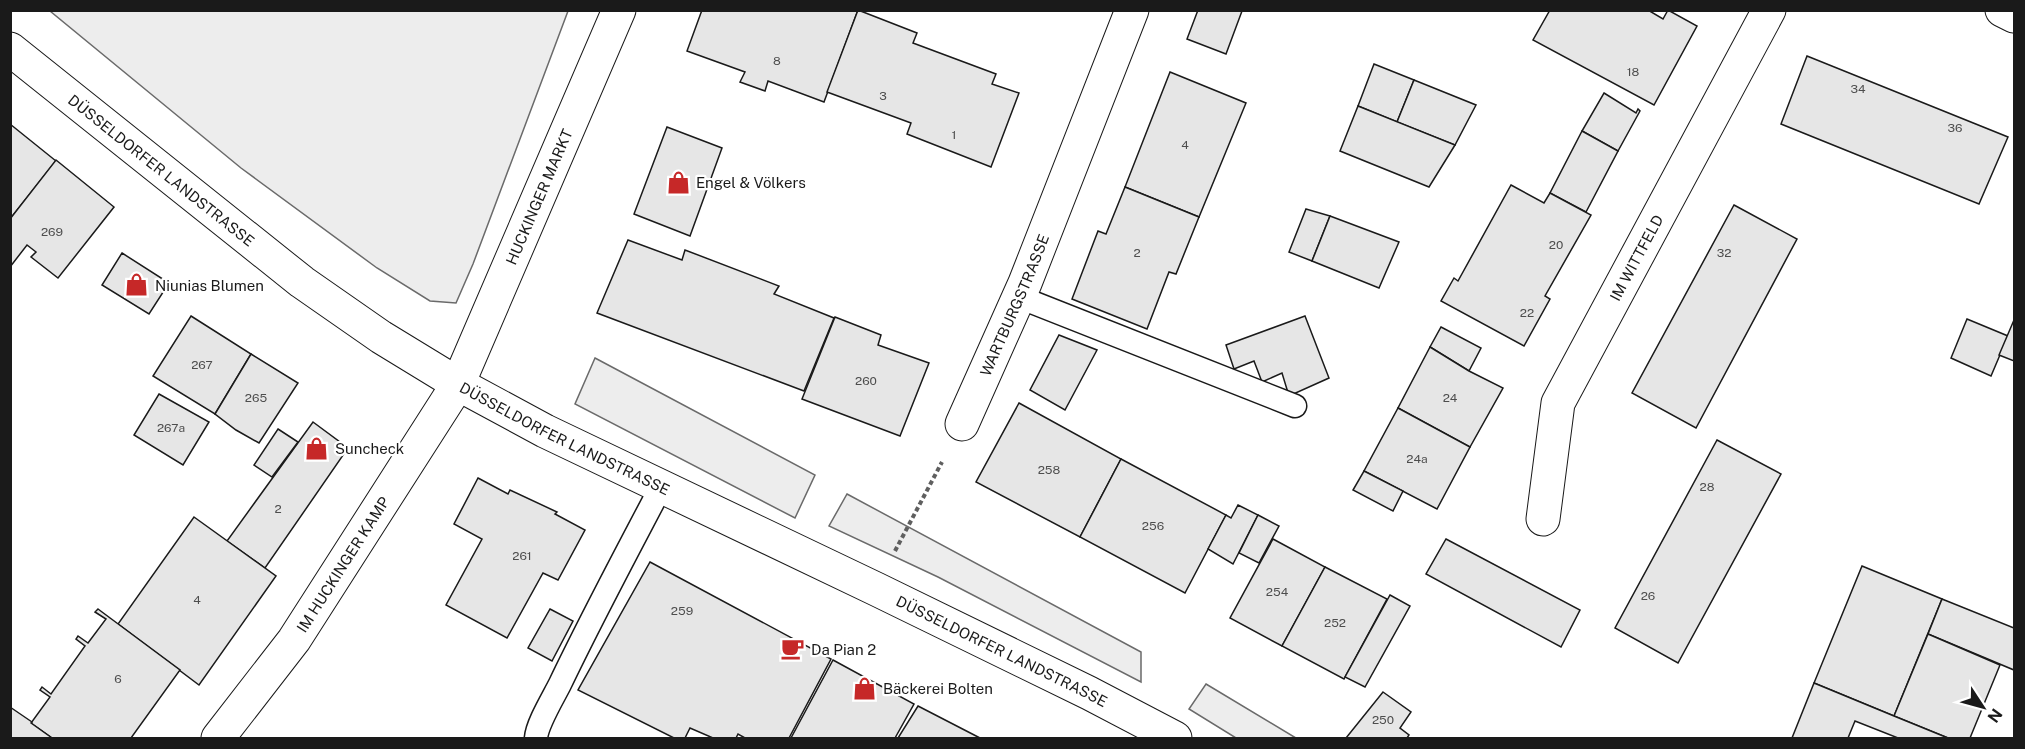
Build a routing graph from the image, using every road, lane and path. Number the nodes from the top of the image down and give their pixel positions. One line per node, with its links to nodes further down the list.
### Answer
1 (619, 10): 8 (street, HUCKINGER MARKT)
2 (1132, 10): 7 (street, WARTBURGSTRASSE)
3 (1769, 10): 12 (street, IM WITTFELD)
4 (2002, 10): 5 (street)
5 (2014, 16)
6 (10, 49): 8 (street, DÜSSELDORFER LANDSTRASSE)
7 (1019, 297): 9 (lane); 10 (street, WARTBURGSTRASSE)
8 (458, 384): 11 (street, DÜSSELDORFER LANDSTRASSE); 14 (street, IM HUCKINGER KAMP)
9 (1295, 406)
10 (962, 424): 13 (path)
11 (661, 486): 13 (street, DÜSSELDORFER LANDSTRASSE); 15 (lane)
12 (1543, 519)
13 (876, 589): 16 (street, DÜSSELDORFER LANDSTRASSE)
14 (218, 738)
15 (536, 738)
16 (1175, 738)

